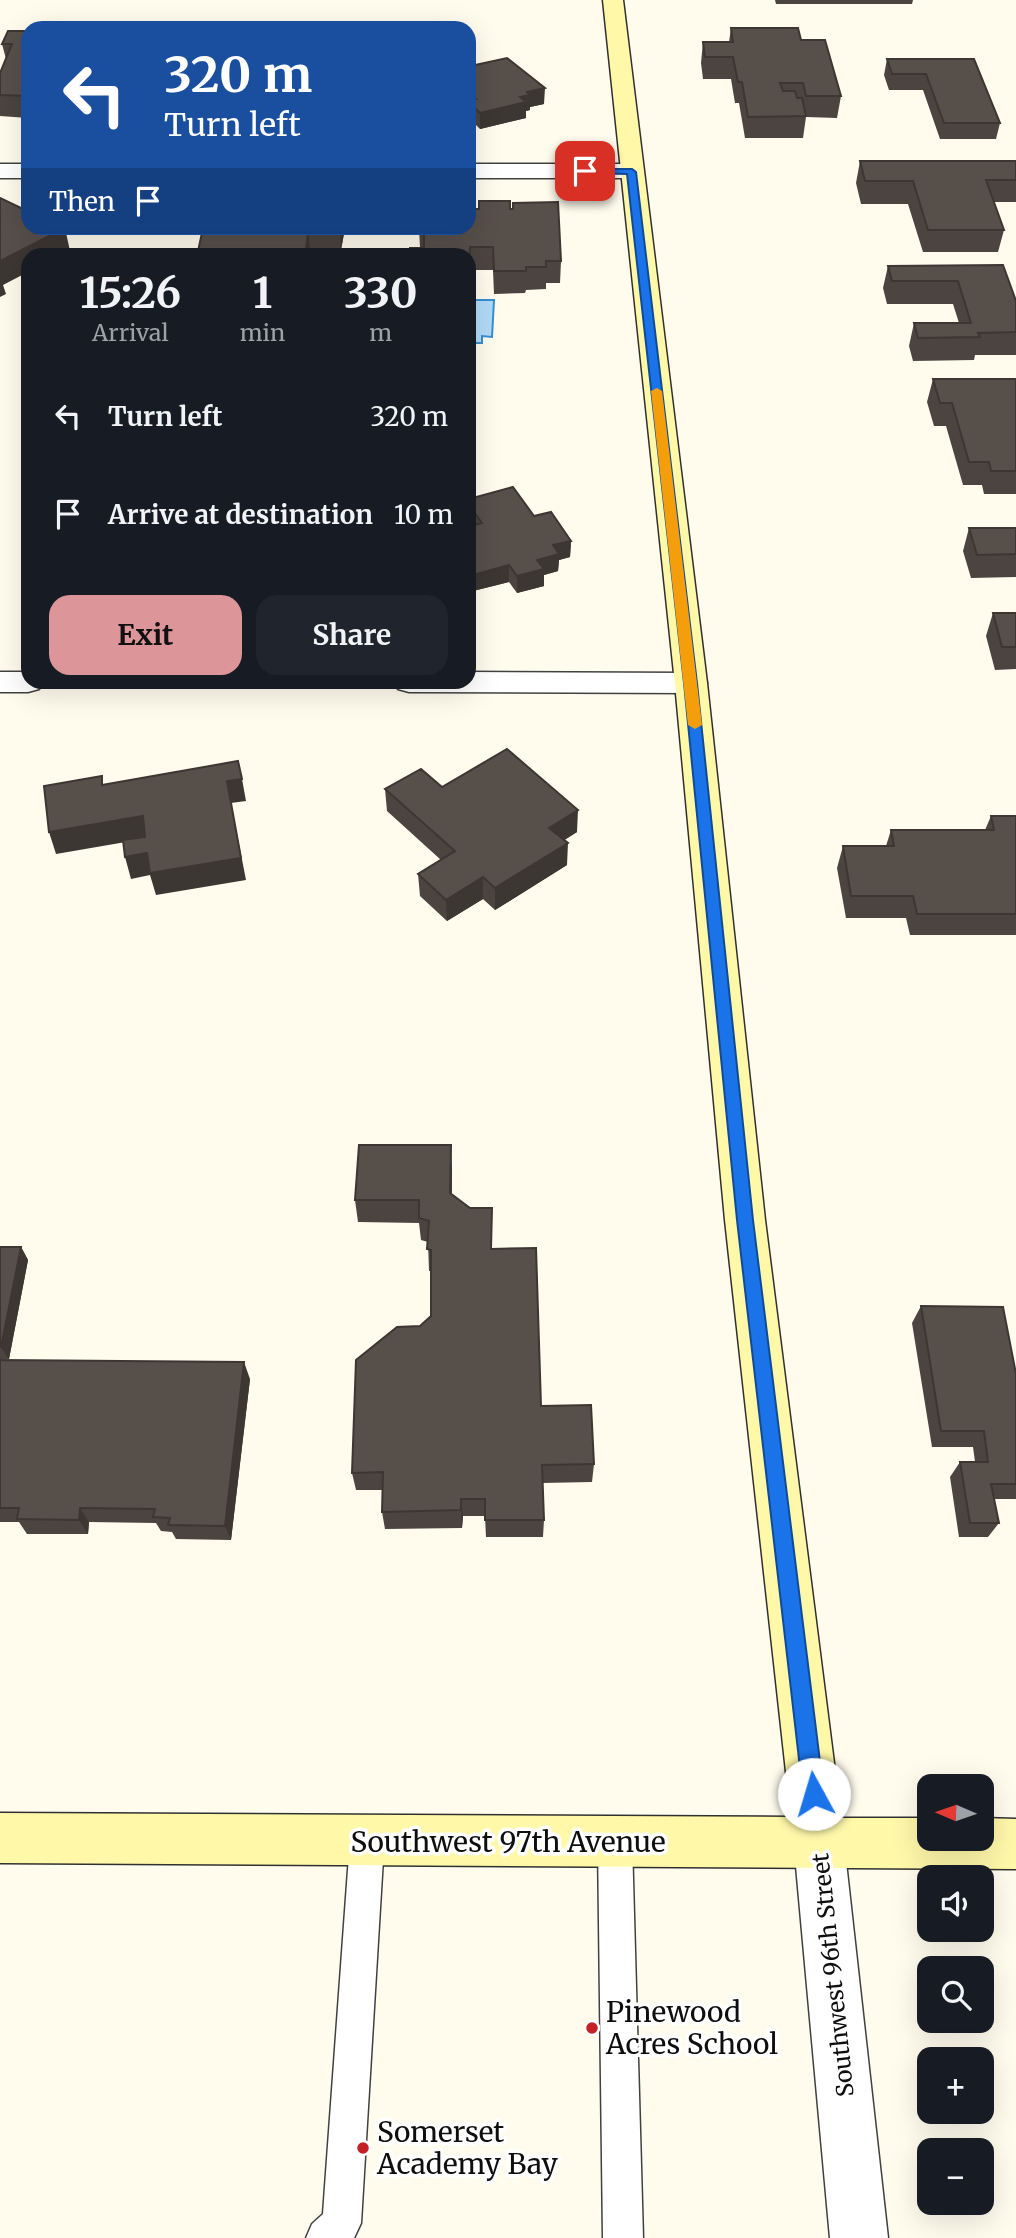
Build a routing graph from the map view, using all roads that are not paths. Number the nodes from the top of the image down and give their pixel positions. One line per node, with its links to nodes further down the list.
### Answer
1 (612, 0): 5 (street, Southwest 96th Street)
2 (0, 171): 3 (street)
3 (21, 171)
4 (476, 171): 5 (street)
5 (632, 172): 9 (street, Southwest 96th Street)
6 (0, 682): 7 (street)
7 (21, 682)
8 (476, 682): 9 (street)
9 (691, 683): 13 (street, Southwest 96th Street)
10 (0, 1838): 11 (street, Southwest 97th Avenue)
11 (367, 1842): 12 (street, Southwest 97th Avenue); 15 (lane)
12 (615, 1843): 13 (street, Southwest 97th Avenue); 16 (lane)
13 (819, 1843): 14 (street, Southwest 97th Avenue); 17 (street, Southwest 96th Street)
14 (1016, 1844)
15 (341, 2233)
16 (623, 2238)
17 (859, 2238)

